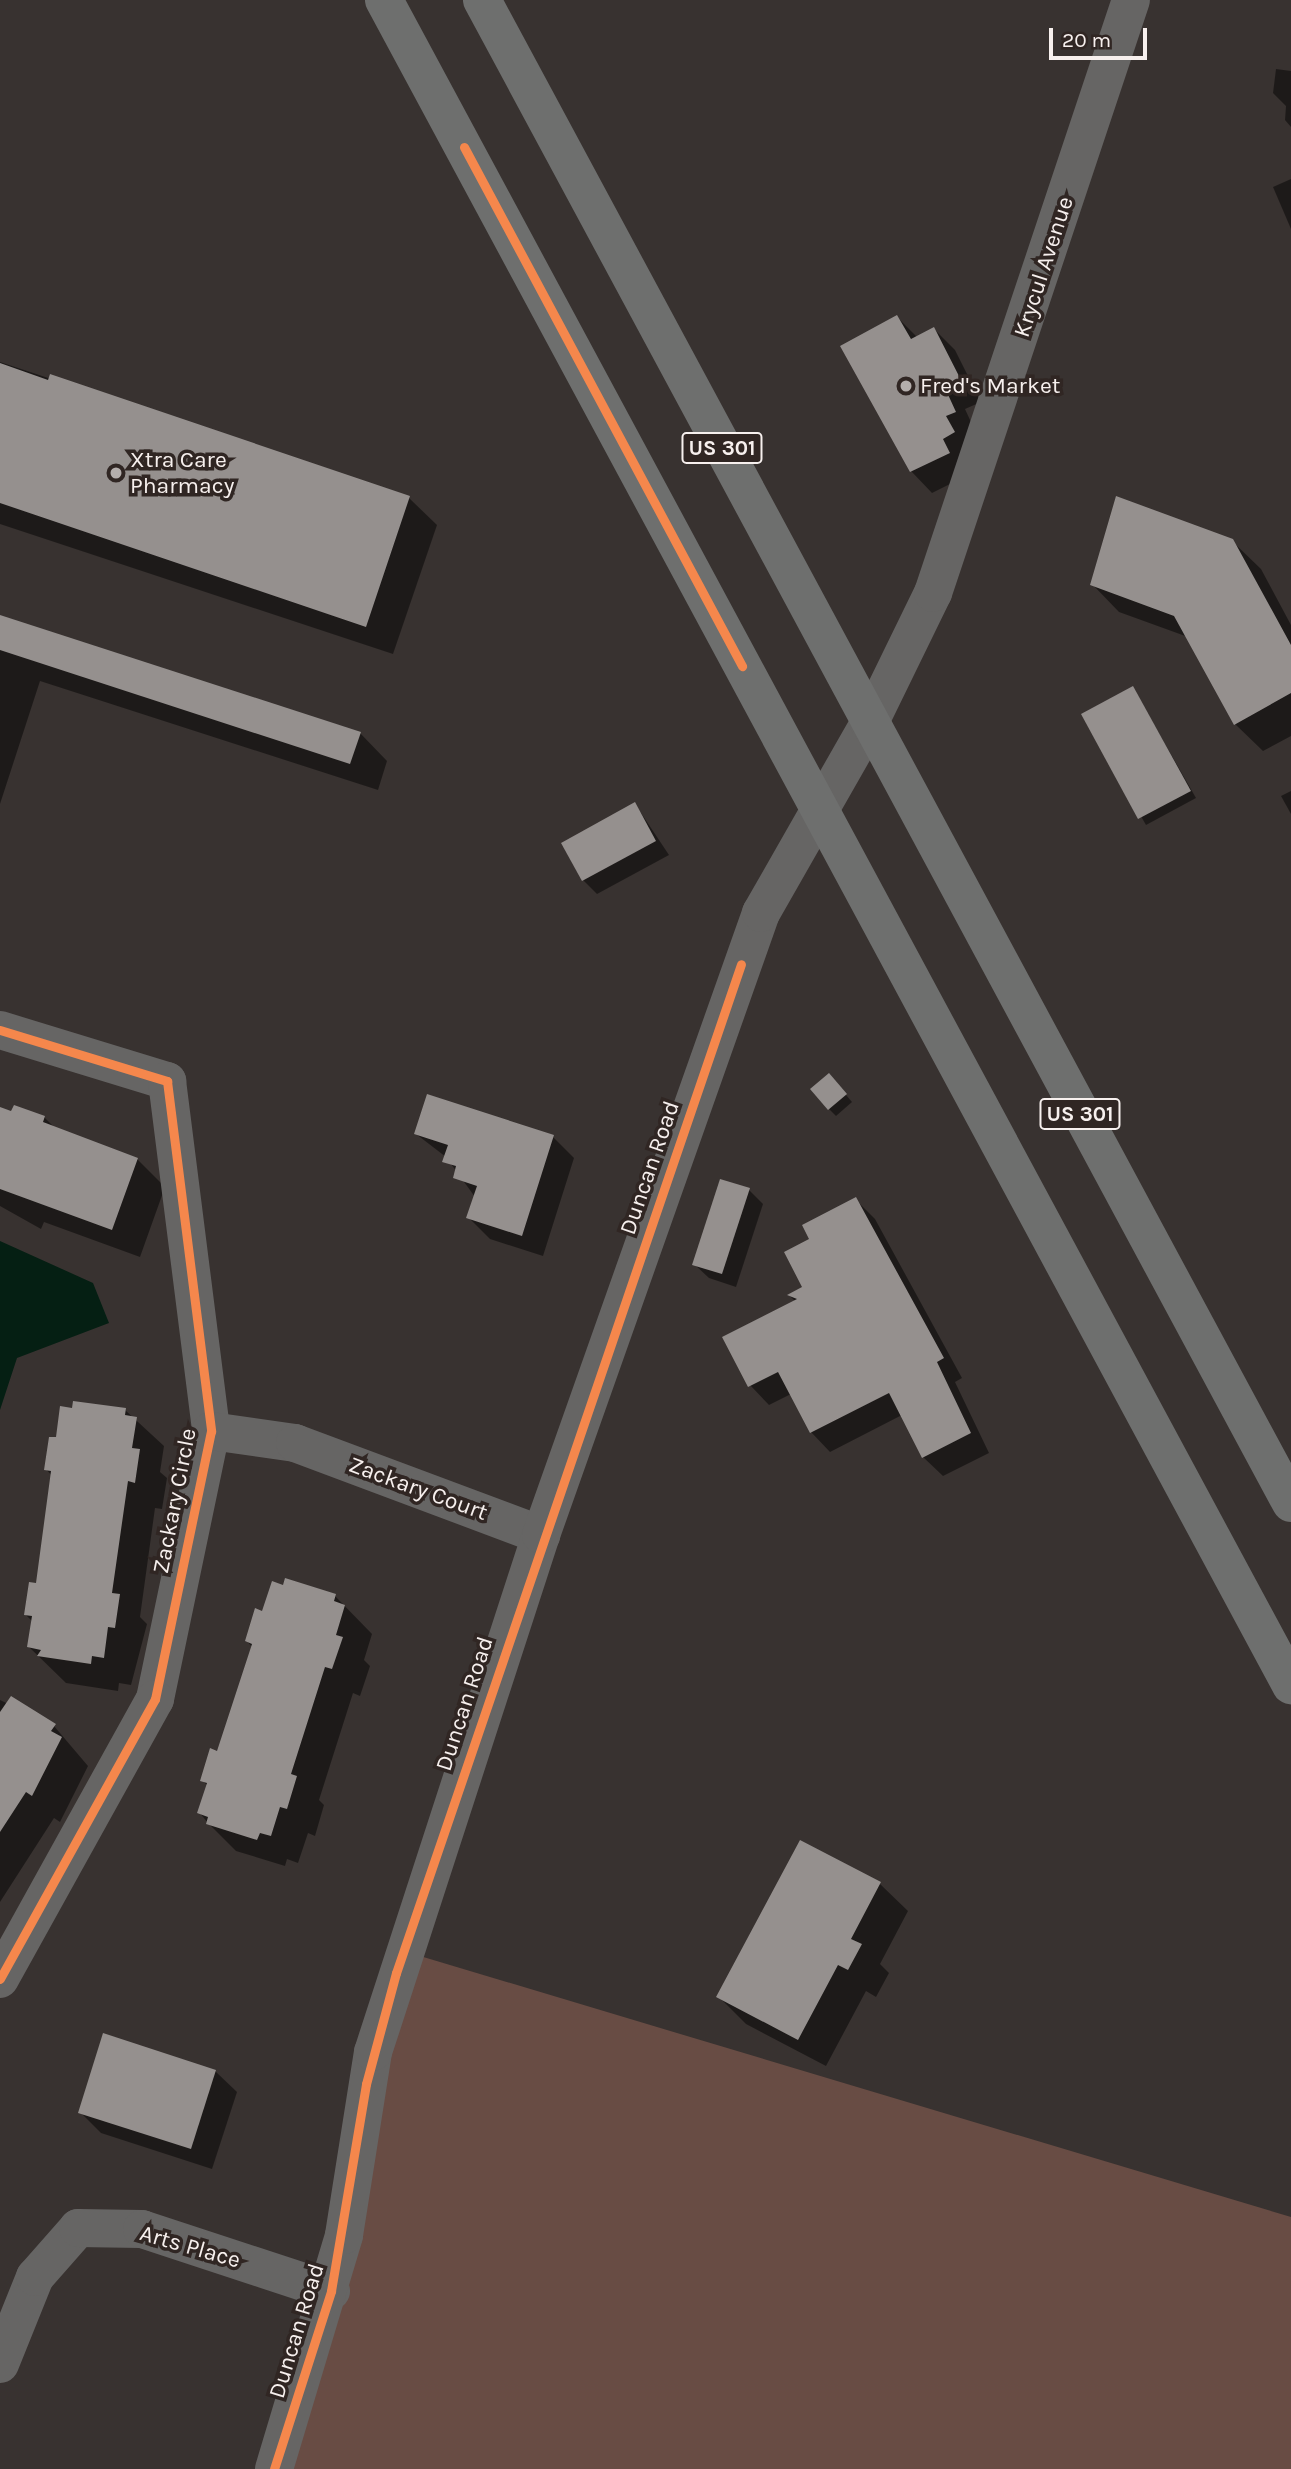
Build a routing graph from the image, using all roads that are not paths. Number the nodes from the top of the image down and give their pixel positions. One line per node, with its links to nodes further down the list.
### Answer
1 (384, 0): 5 (main road)
2 (482, 0): 4 (main road, US 301)
3 (1131, 0): 4 (street, Krycul Avenue)
4 (869, 724): 5 (street, Duncan Road); 9 (main road, US 301)
5 (817, 807): 10 (street, Duncan Road); 11 (main road)
6 (0, 1030): 7 (street, Zackary Circle)
7 (211, 1431): 8 (street, Zackary Circle); 12 (street, Zackary Circle)
8 (295, 1444): 10 (street, Zackary Court)
9 (1291, 1503)
10 (541, 1535): 13 (street, Duncan Road)
11 (1291, 1685)
12 (0, 1979)
13 (331, 2291): 14 (street, Arts Place); 15 (street, Duncan Road)
14 (0, 2364)
15 (274, 2469)

